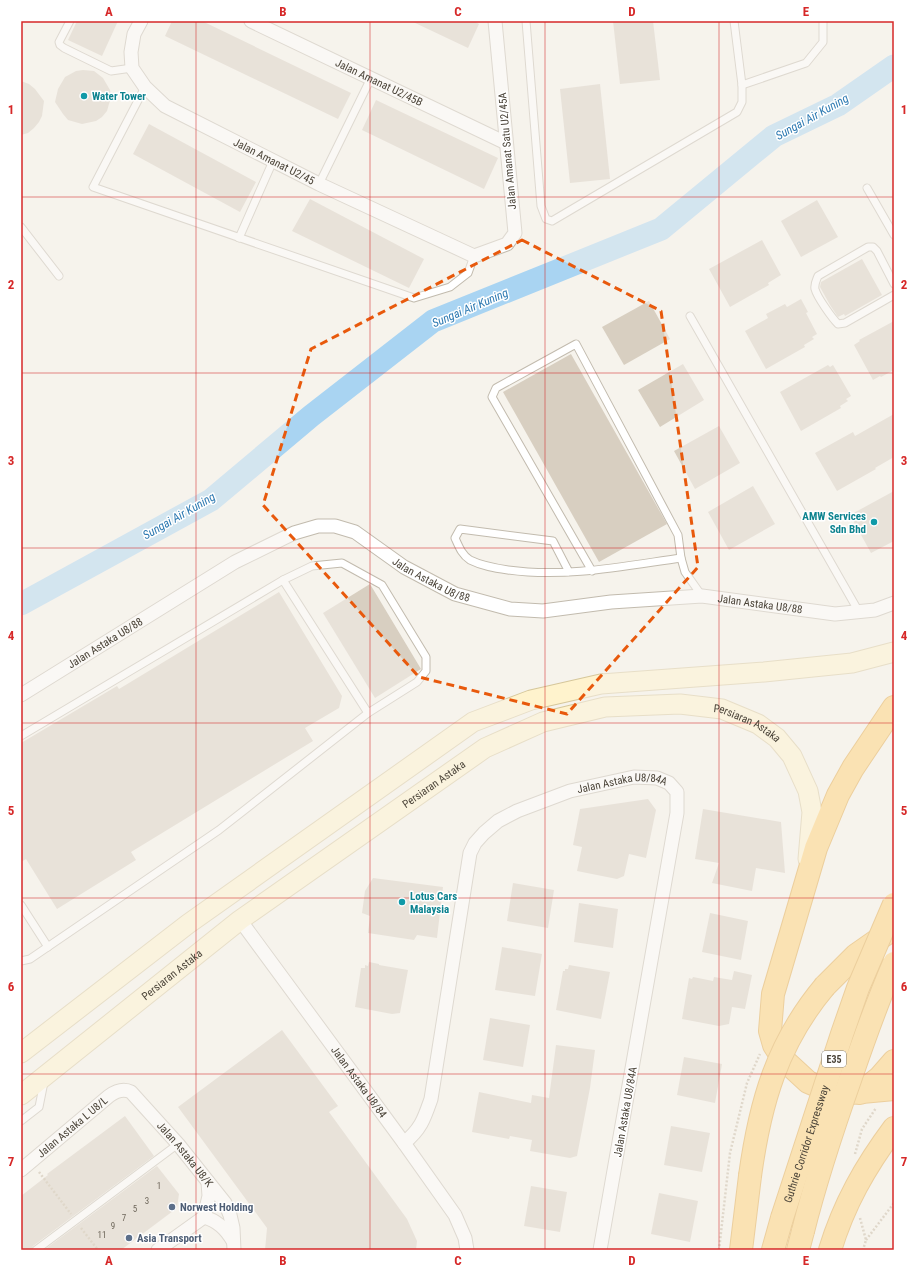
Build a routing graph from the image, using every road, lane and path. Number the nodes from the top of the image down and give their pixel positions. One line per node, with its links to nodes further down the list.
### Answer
1 (70, 21): 8 (lane)
2 (142, 21): 8 (street)
3 (251, 21): 9 (street, Jalan Amanat U2/45B)
4 (495, 21): 12 (street, Jalan Amanat Satu U2/45A)
5 (526, 21): 10 (lane)
6 (734, 21): 10 (lane)
7 (823, 21): 10 (lane)
8 (132, 68): 11 (street, Jalan Amanat U2/45)
9 (371, 78): 12 (street, Jalan Amanat U2/45B); 14 (lane)
10 (742, 86)
11 (145, 87): 13 (street, Jalan Amanat U2/45); 18 (lane)
12 (506, 143): 19 (street, Jalan Amanat Satu U2/45A)
13 (273, 161): 14 (street, Jalan Amanat U2/45); 18 (lane)
14 (319, 184): 19 (street, Jalan Amanat U2/45)
15 (867, 188): 17 (lane)
16 (21, 227): 20 (lane)
17 (894, 234)
18 (239, 238): 19 (lane)
19 (474, 256)
20 (59, 276)
21 (894, 284): 22 (lane)
22 (894, 295)
23 (690, 316): 30 (lane)
24 (681, 558): 25 (lane); 25 (lane); 28 (lane)
25 (592, 571): 26 (lane)
26 (569, 572): 26 (lane)
27 (283, 580): 34 (lane); 34 (lane); 35 (lane)
28 (702, 596): 30 (street, Jalan Astaka U8/88); 32 (street, Jalan Astaka U8/88)
29 (894, 603): 30 (street, Jalan Astaka U8/88)
30 (859, 612)
31 (894, 652): 40 (main road)
32 (21, 695)
33 (894, 707): 36 (highway)
34 (368, 713): 42 (lane)
35 (21, 736)
36 (807, 875): 39 (main road, Persiaran Astaka); 50 (highway)
37 (21, 904): 42 (lane)
38 (894, 904): 72 (highway, Guthrie Corridor Expressway / E35, bridge)
39 (240, 920): 40 (main road); 47 (main road, Persiaran Astaka); 54 (street, Jalan Astaka U8/84)
40 (188, 924): 45 (main road)
41 (894, 929): 71 (highway, bridge)
42 (48, 947): 43 (lane)
43 (21, 961)
44 (894, 963): 63 (highway, Guthrie Corridor Expressway / E35, bridge)
45 (21, 1053)
46 (894, 1061): 50 (highway)
47 (46, 1076): 51 (main road, Persiaran Astaka); 52 (lane)
48 (126, 1090): 55 (street, Jalan Astaka U8/K); 57 (street, Jalan Astaka L U8/L)
49 (893, 1090): 50 (highway); 56 (path)
50 (860, 1093)
51 (21, 1095)
52 (21, 1121)
53 (894, 1128): 73 (highway)
54 (404, 1143): 69 (street, Jalan Astaka U8/84); 70 (street, Jalan Astaka U8/84A)
55 (178, 1144): 58 (street, Jalan Astaka U8/K); 62 (lane)
56 (854, 1156)
57 (26, 1166): 62 (path)
58 (208, 1182): 61 (street); 65 (street, Jalan Astaka U8/K)
59 (894, 1203): 64 (path)
60 (859, 1213): 64 (path)
61 (204, 1217): 65 (street); 68 (street)
62 (75, 1220): 66 (lane); 67 (path)
63 (801, 1240)
64 (866, 1240): 74 (path)
65 (233, 1245)
66 (36, 1250)
67 (98, 1250)
68 (158, 1250)
69 (467, 1250)
70 (600, 1250)
71 (741, 1250)
72 (773, 1250)
73 (830, 1250)
74 (863, 1250)

